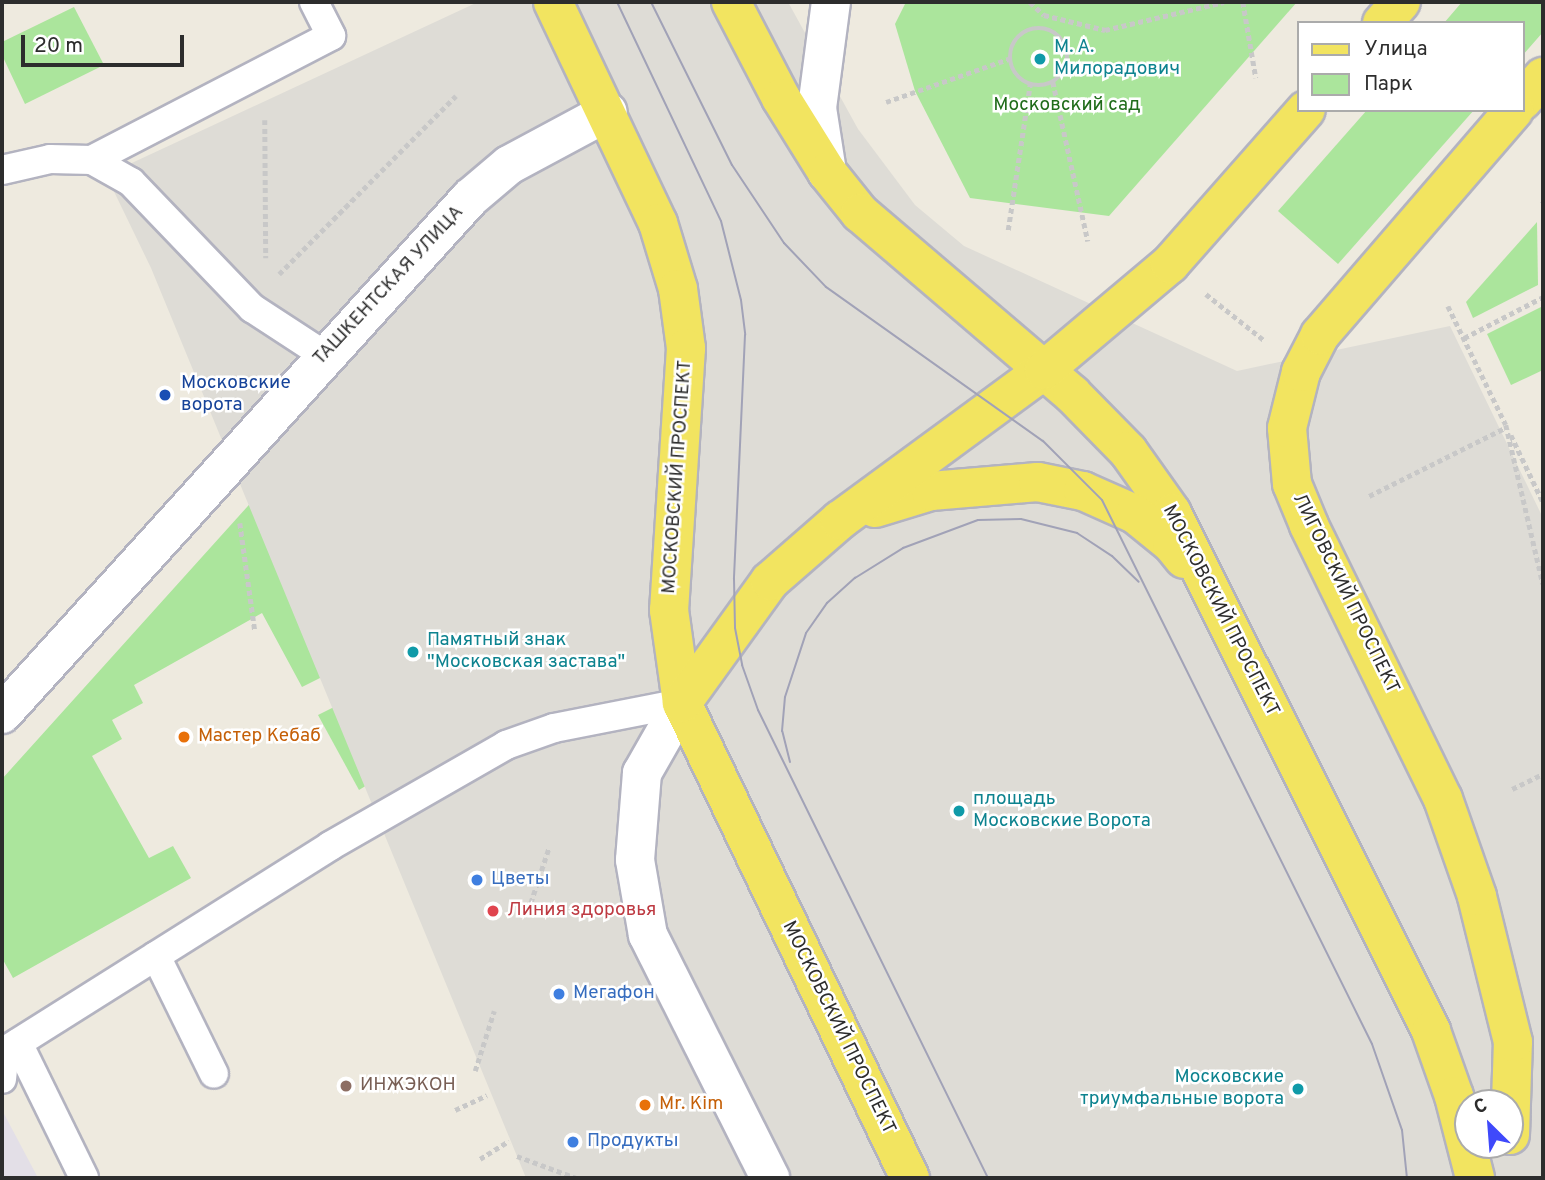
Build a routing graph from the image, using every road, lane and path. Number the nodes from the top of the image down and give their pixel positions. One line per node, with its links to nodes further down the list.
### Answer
1 (314, 2): 13 (lane)
2 (553, 2): 21 (main road, МОСКОВСКИЙ ПРОСПЕКТ)
3 (731, 2): 26 (main road, МОСКОВСКИЙ ПРОСПЕКТ)
4 (831, 2): 26 (street)
5 (1030, 2): 9 (path)
6 (1224, 2): 9 (path)
7 (1243, 2): 15 (path)
8 (1401, 2): 10 (main road)
9 (1056, 19): 11 (path)
10 (1384, 21)
11 (1051, 31): 12 (path); 16 (path)
12 (1010, 58): 17 (path); 20 (path)
13 (264, 71): 24 (lane); 29 (path)
14 (1543, 77): 19 (main road)
15 (1256, 78)
16 (1054, 82): 17 (path); 28 (path)
17 (1030, 85): 27 (path)
18 (456, 96): 33 (path)
19 (1524, 99)
20 (887, 102)
21 (608, 112): 36 (street, ТАШКЕНТСКАЯ УЛИЦА); 46 (main road, МОСКОВСКИЙ ПРОСПЕКТ)
22 (1304, 112): 37 (main road)
23 (1512, 112): 58 (main road, ЛИГОВСКИЙ ПРОСПЕКТ)
24 (92, 160): 25 (lane); 33 (lane)
25 (2, 170)
26 (827, 172): 37 (main road, МОСКОВСКИЙ ПРОСПЕКТ)
27 (1008, 230)
28 (1088, 241)
29 (266, 270)
30 (1206, 293): 35 (path)
31 (1543, 297): 34 (path)
32 (1448, 306): 34 (path)
33 (252, 308): 36 (lane)
34 (1464, 338): 38 (path)
35 (1268, 344)
36 (324, 355): 39 (street, ТАШКЕНТСКАЯ УЛИЦА)
37 (1044, 370): 42 (main road); 44 (main road, МОСКОВСКИЙ ПРОСПЕКТ)
38 (1506, 425): 40 (path); 41 (path); 43 (path)
39 (230, 460): 45 (path); 47 (street, ТАШКЕНТСКАЯ УЛИЦА)
40 (1369, 496)
41 (1543, 502)
42 (840, 520): 44 (main road); 46 (main road)
43 (1543, 584)
44 (1216, 603): 69 (main road, МОСКОВСКИЙ ПРОСПЕКТ)
45 (255, 631)
46 (682, 703): 52 (lane); 67 (street); 68 (main road, МОСКОВСКИЙ ПРОСПЕКТ)
47 (2, 714)
48 (1543, 774): 49 (path)
49 (1511, 789)
50 (549, 847): 51 (path)
51 (528, 911)
52 (156, 956): 54 (lane); 56 (lane)
53 (494, 1012): 55 (path)
54 (18, 1043): 57 (lane); 65 (lane)
55 (475, 1071)
56 (215, 1074)
57 (2, 1079)
58 (1511, 1089)
59 (487, 1095): 60 (path)
60 (455, 1110)
61 (509, 1141): 63 (path)
62 (517, 1156): 66 (path)
63 (480, 1159)
64 (1501, 1159): 70 (main road)
65 (85, 1178)
66 (576, 1178)
67 (770, 1178)
68 (910, 1178)
69 (1475, 1178)
70 (1494, 1178)

